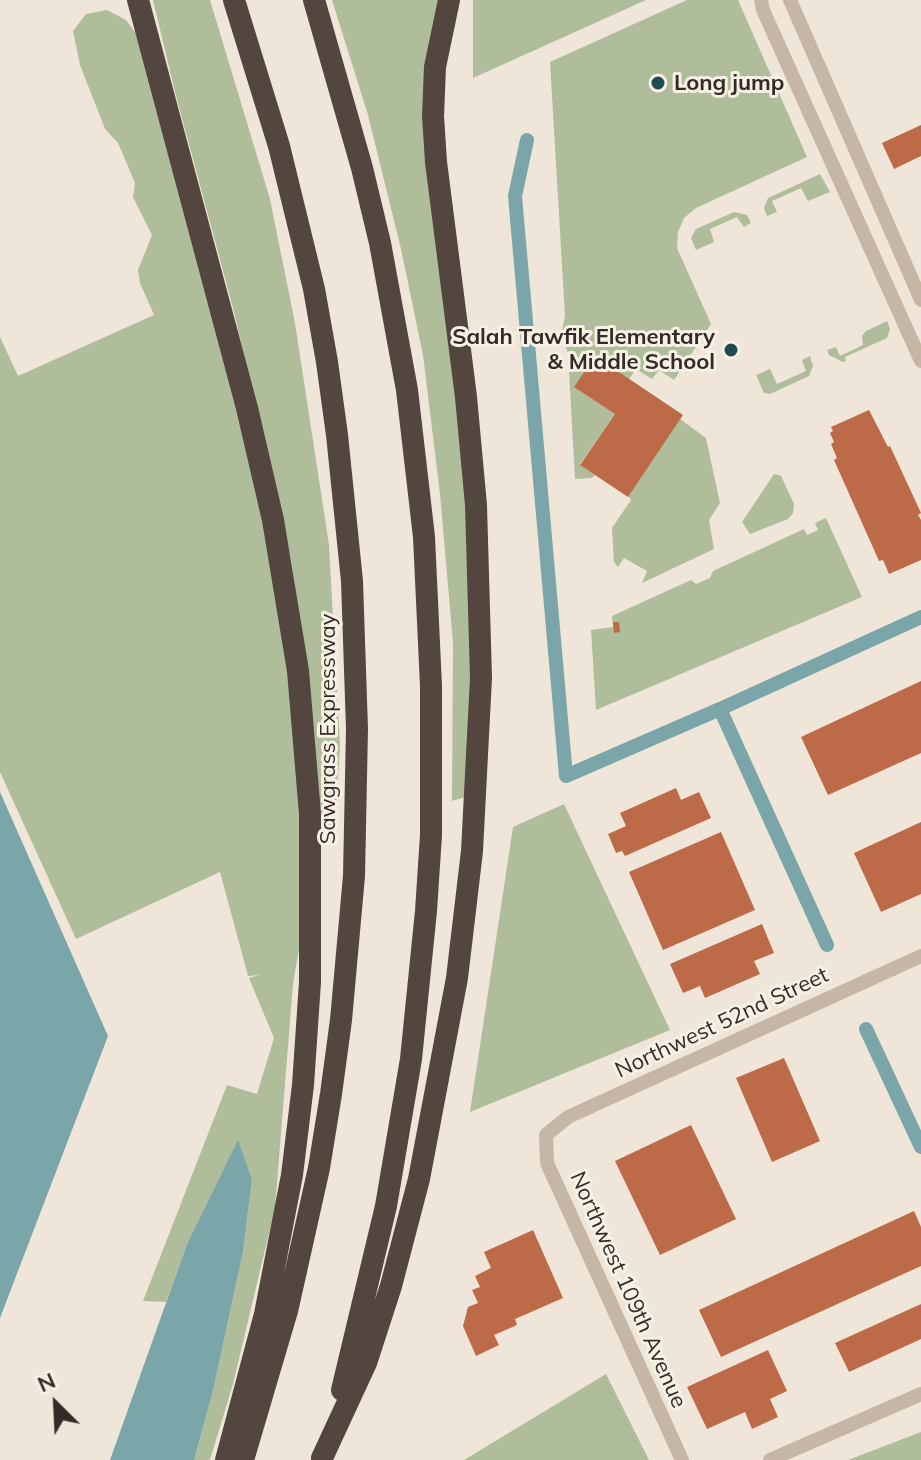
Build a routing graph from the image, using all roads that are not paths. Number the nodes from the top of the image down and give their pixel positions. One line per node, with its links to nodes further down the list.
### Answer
1 (138, 0): 14 (highway)
2 (234, 0): 15 (highway, Sawgrass Expressway)
3 (314, 0): 13 (highway)
4 (449, 0): 13 (highway)
5 (761, 0): 8 (street)
6 (790, 0): 7 (street)
7 (921, 300)
8 (915, 333): 9 (street)
9 (920, 355)
10 (921, 956): 11 (street, Northwest 52nd Street)
11 (546, 1135): 16 (street, Northwest 109th Avenue)
12 (921, 1394): 17 (street)
13 (322, 1459)
14 (226, 1460)
15 (243, 1460)
16 (682, 1460)
17 (770, 1460)

